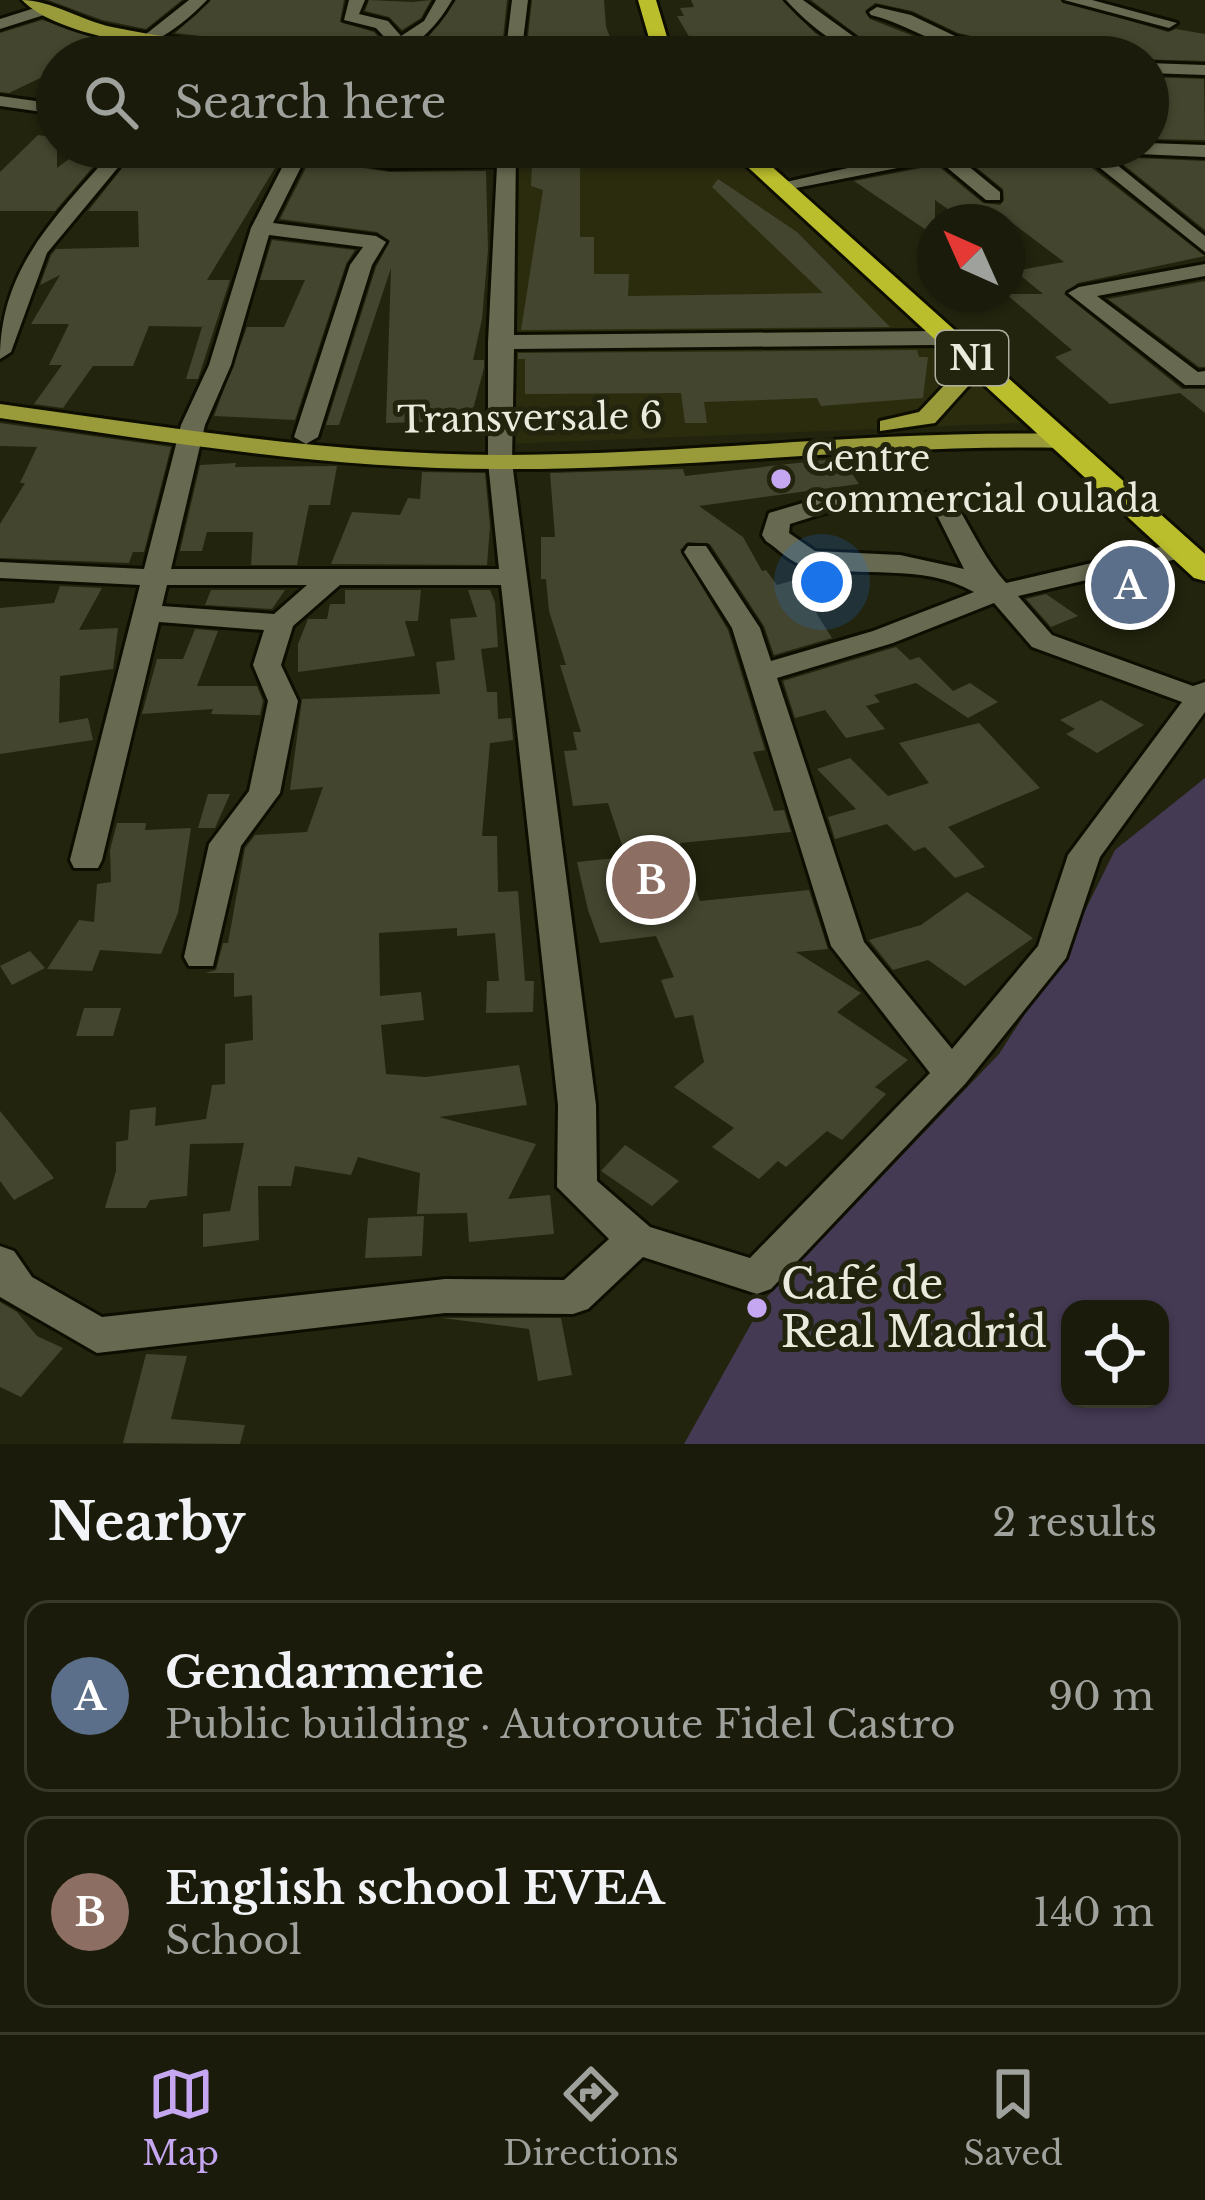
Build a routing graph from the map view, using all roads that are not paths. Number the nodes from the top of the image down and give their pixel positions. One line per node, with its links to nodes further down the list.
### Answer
1 (199, 0): 16 (street)
2 (357, 0): 17 (street)
3 (444, 0): 18 (street)
4 (520, 0): 19 (street)
5 (625, 0): 20 (highway)
6 (647, 0): 21 (highway)
7 (794, 0): 12 (street)
8 (895, 0): 23 (street)
9 (1072, 0): 13 (street)
10 (34, 6): 14 (street); 15 (main road)
11 (839, 20): 12 (street)
12 (820, 23): 22 (street)
13 (1169, 23)
14 (0, 24)
15 (140, 36)
16 (154, 36)
17 (393, 36)
18 (412, 36)
19 (516, 36)
20 (635, 36)
21 (660, 36)
22 (841, 36)
23 (943, 36)
24 (1169, 69): 25 (street)
25 (1205, 70)
26 (0, 101): 27 (street)
27 (36, 107)
28 (1169, 149): 29 (street)
29 (1205, 151)
30 (108, 168): 44 (street)
31 (288, 168): 40 (street)
32 (506, 168): 43 (street)
33 (761, 168): 45 (highway, N1)
34 (780, 168): 38 (highway, N1)
35 (847, 168): 38 (street)
36 (959, 168): 39 (street)
37 (1109, 168): 41 (street)
38 (796, 182): 51 (highway, N1)
39 (993, 196)
40 (261, 228): 49 (street); 50 (street)
41 (1205, 246)
42 (1205, 270): 46 (street)
43 (500, 342): 45 (street); 52 (street)
44 (0, 352)
45 (968, 353): 51 (highway, N1); 52 (main road, Transversale 6)
46 (1205, 378)
47 (0, 398): 49 (main road, Transversale 6)
48 (0, 411): 49 (main road, Transversale 6)
49 (191, 431): 50 (main road, Transversale 6); 52 (main road, Transversale 6); 57 (street)
50 (305, 437): 52 (main road, Transversale 6)
51 (1076, 439): 52 (main road, Transversale 6); 53 (highway, N1)
52 (500, 453): 59 (street)
53 (1193, 544): 56 (highway, N1); 60 (street)
54 (697, 552): 63 (street)
55 (0, 570): 57 (street)
56 (1205, 571)
57 (156, 577): 58 (street); 61 (street)
58 (332, 577): 59 (street); 62 (street)
59 (515, 577): 68 (street)
60 (996, 592): 60 (street); 63 (street); 64 (street)
61 (147, 613): 62 (street); 65 (street)
62 (280, 623): 66 (street)
63 (758, 674): 67 (street)
64 (1202, 695): 67 (street)
65 (86, 860)
66 (201, 957)
67 (952, 1074): 68 (street)
68 (635, 1239): 69 (street)
69 (0, 1263)

